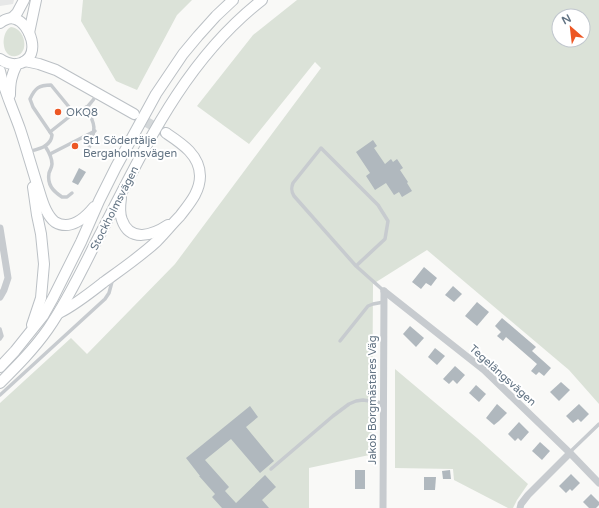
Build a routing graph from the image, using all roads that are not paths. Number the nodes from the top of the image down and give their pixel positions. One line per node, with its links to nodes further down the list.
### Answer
1 (24, 0): 5 (main road)
2 (36, 0): 7 (main road)
3 (233, 0): 27 (main road, Stockholmsvägen)
4 (262, 0): 26 (main road, Stockholmsvägen)
5 (12, 18): 6 (main road); 7 (main road)
6 (0, 22)
7 (29, 33): 8 (main road)
8 (33, 48): 10 (main road); 11 (main road)
9 (0, 59): 10 (main road)
10 (21, 63): 11 (main road); 14 (main road)
11 (56, 70): 13 (main road)
12 (0, 71): 14 (main road)
13 (97, 94): 15 (lane); 17 (main road)
14 (10, 102): 24 (main road)
15 (86, 107): 16 (lane); 18 (lane)
16 (74, 113): 19 (lane); 19 (lane)
17 (134, 114)
18 (95, 131): 22 (lane); 23 (lane)
19 (50, 132): 21 (lane)
20 (166, 133): 28 (main road)
21 (45, 146): 22 (lane); 24 (lane)
22 (50, 154): 25 (lane)
23 (84, 156)
24 (29, 157): 27 (main road); 37 (main road)
25 (72, 193)
26 (121, 194): 28 (main road); 35 (main road, Stockholmsvägen)
27 (99, 201): 37 (main road, Stockholmsvägen)
28 (179, 216): 31 (main road)
29 (0, 228): 33 (street)
30 (356, 266): 30 (lane); 32 (lane)
31 (113, 276): 35 (main road); 42 (lane)
32 (384, 291): 34 (street, Jakob Borgmästares Väg); 45 (street, Tegelängsvägen)
33 (0, 297)
34 (384, 302): 39 (lane); 43 (street, Jakob Borgmästares Väg)
35 (59, 313): 41 (main road, Stockholmsvägen)
36 (0, 330): 38 (lane)
37 (29, 334): 40 (main road, Stockholmsvägen)
38 (0, 339)
39 (340, 341)
40 (0, 367)
41 (0, 383)
42 (0, 395)
43 (383, 403): 46 (lane); 48 (street, Jakob Borgmästares Väg)
44 (599, 424): 45 (lane)
45 (570, 453): 47 (street, Tegelängsvägen); 49 (street)
46 (271, 469)
47 (599, 483)
48 (383, 508)
49 (520, 508)

